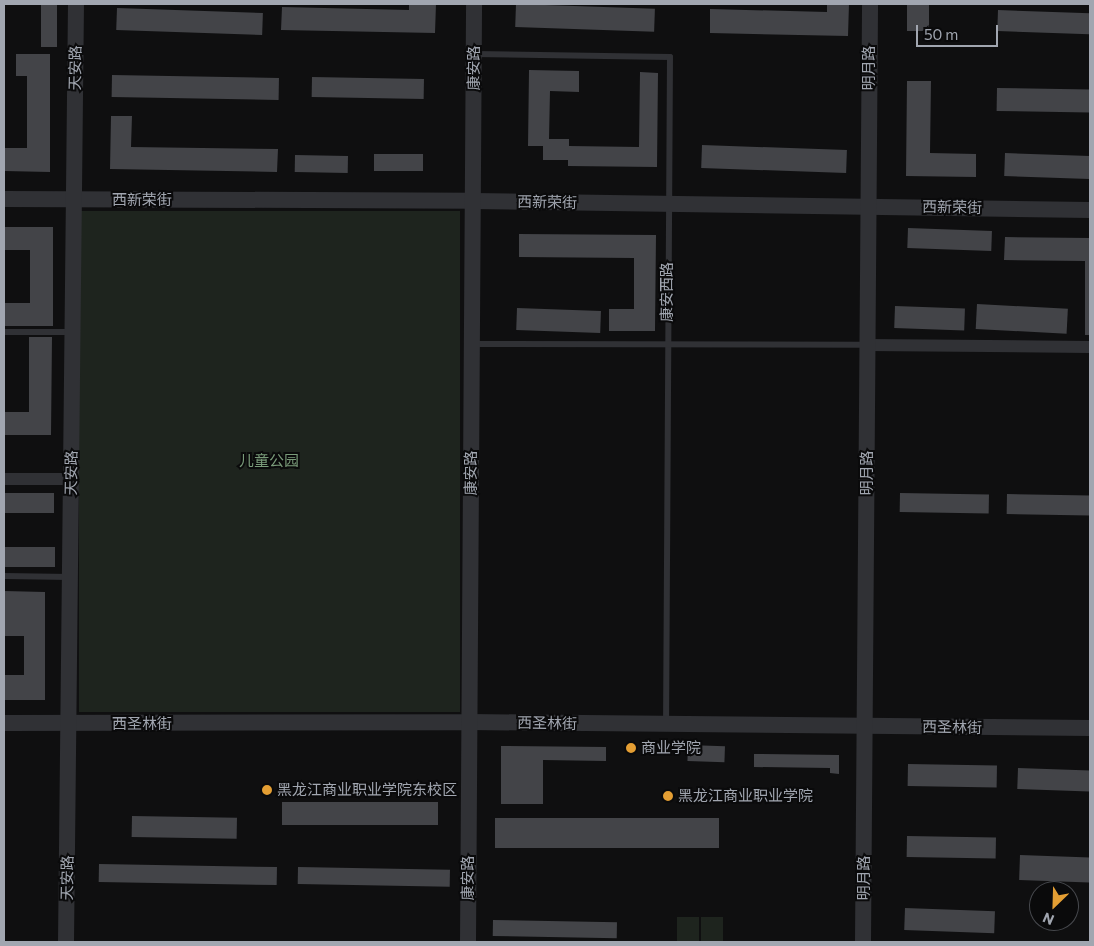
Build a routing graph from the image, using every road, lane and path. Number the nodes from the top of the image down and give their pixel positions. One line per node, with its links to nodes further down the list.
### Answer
1 (76, 4): 6 (street, 天安路)
2 (474, 4): 4 (street, 康安路)
3 (870, 4): 9 (street, 明月路)
4 (474, 54): 7 (street, 康安路); 8 (lane, 康安西路)
5 (4, 199): 6 (street, 西新荣街)
6 (74, 199): 7 (street, 西新荣街); 12 (street, 天安路)
7 (473, 201): 8 (street, 西新荣街); 13 (street, 康安路)
8 (668, 203): 9 (street, 西新荣街); 14 (lane, 康安西路)
9 (868, 206): 10 (street, 西新荣街); 15 (street, 明月路)
10 (1090, 210)
11 (4, 332): 12 (lane)
12 (72, 332): 17 (street, 天安路)
13 (472, 344): 14 (lane); 21 (street, 康安路)
14 (667, 345): 15 (lane); 24 (lane, 康安西路)
15 (867, 345): 16 (street); 25 (street, 明月路)
16 (1090, 347)
17 (71, 478): 18 (street); 20 (street, 天安路)
18 (4, 479)
19 (4, 576): 20 (lane)
20 (70, 577): 23 (street, 天安路)
21 (469, 722): 23 (street, 西圣林街); 24 (street, 西圣林街); 28 (street, 康安路)
22 (4, 723): 23 (street, 西圣林街)
23 (68, 724): 27 (street, 天安路)
24 (666, 724): 25 (street, 西圣林街)
25 (865, 726): 26 (street, 西圣林街); 29 (street, 明月路)
26 (1090, 728)
27 (66, 942)
28 (468, 942)
29 (863, 942)

